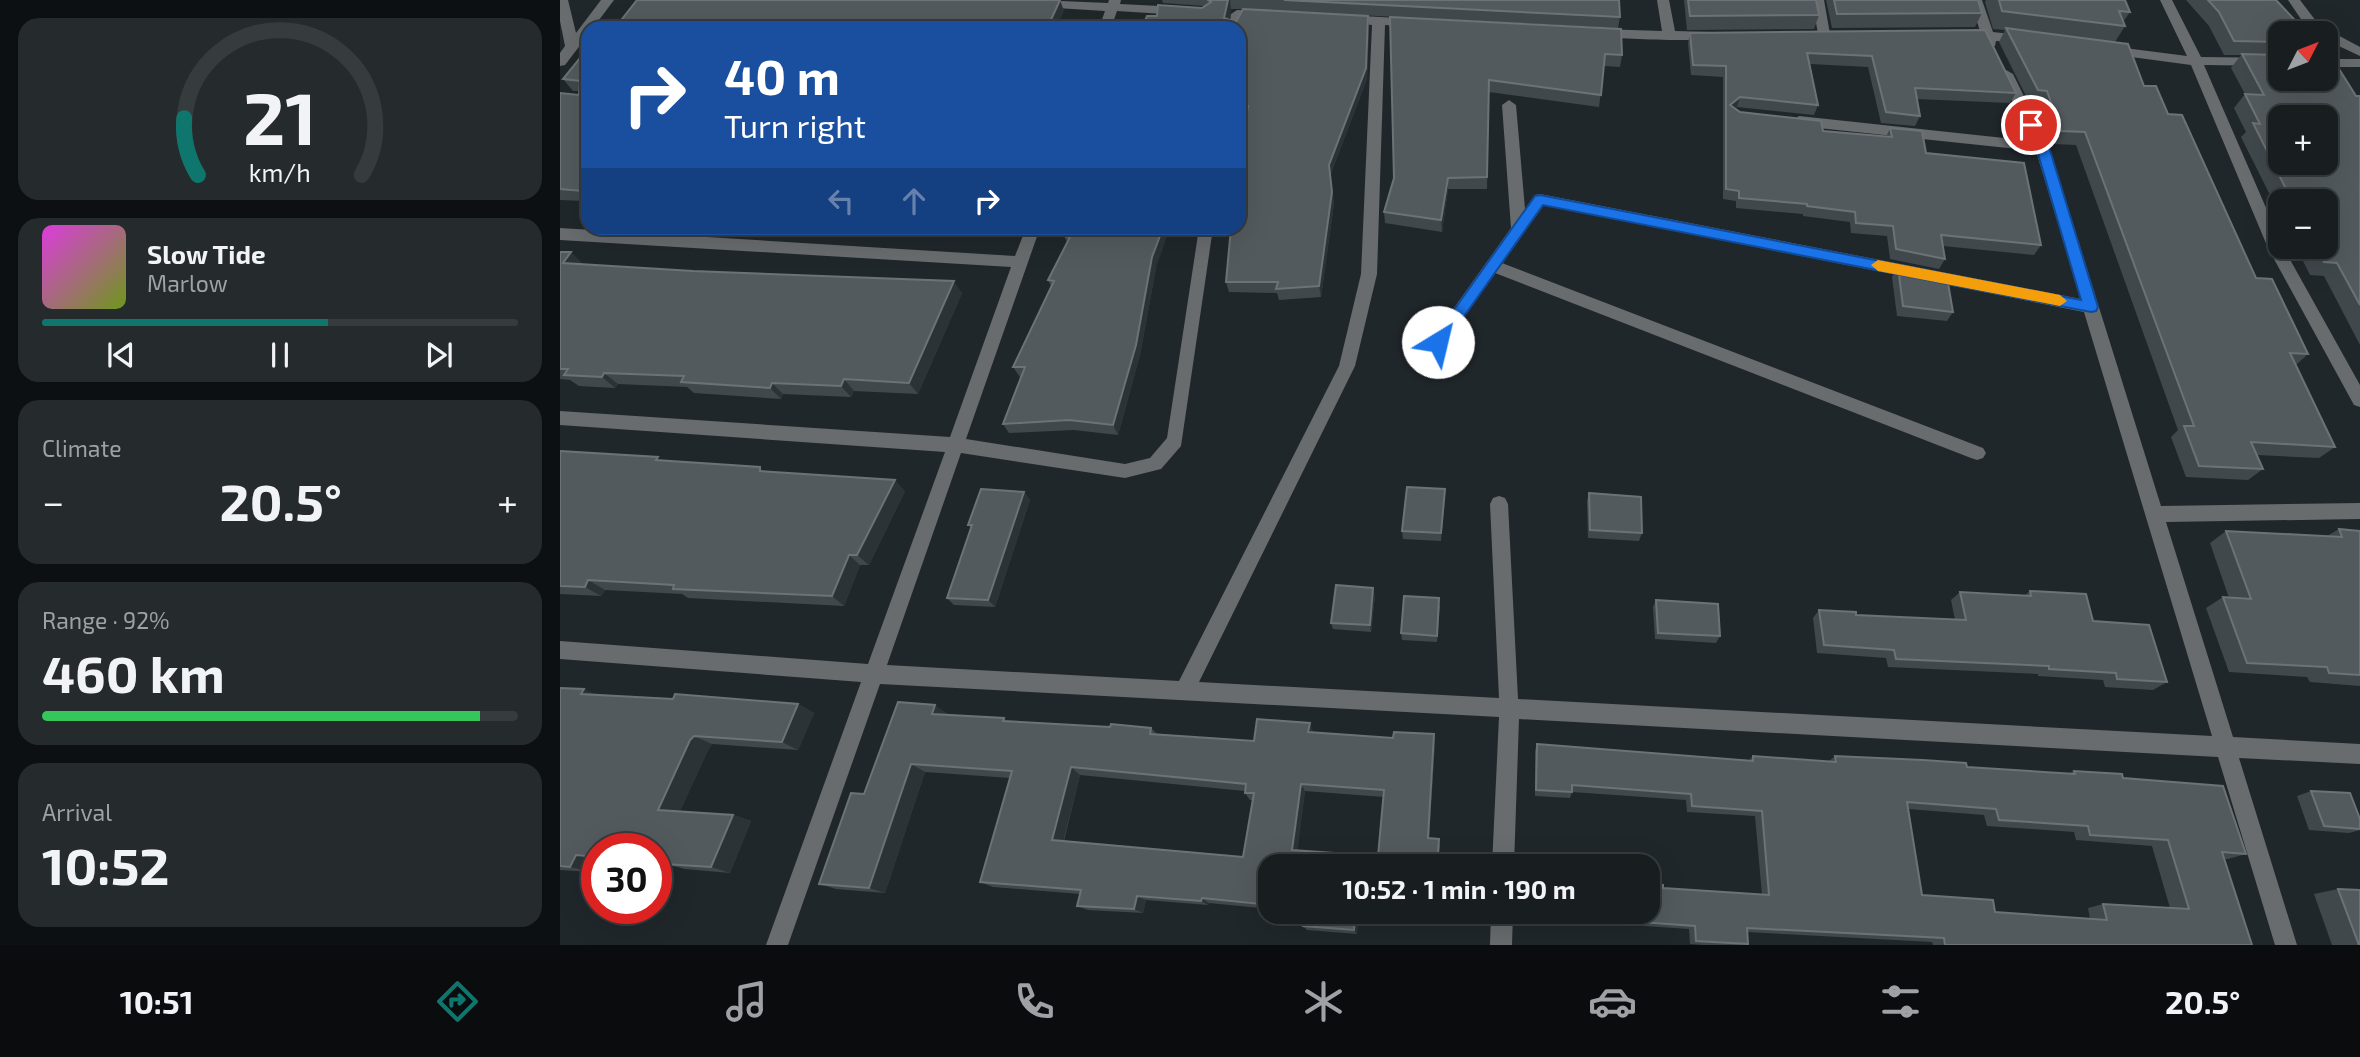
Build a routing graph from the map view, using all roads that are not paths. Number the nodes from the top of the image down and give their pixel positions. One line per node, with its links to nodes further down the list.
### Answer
1 (562, 0): 28 (street)
2 (608, 0): 13 (street)
3 (1663, 0): 25 (street)
4 (1818, 0): 20 (street)
5 (1976, 0): 22 (street)
6 (2166, 0): 31 (street)
7 (2294, 0): 17 (street)
8 (1021, 2): 9 (street)
9 (1114, 3): 10 (street); 14 (street)
10 (1192, 12)
11 (1275, 15): 15 (street)
12 (1327, 18): 16 (street)
13 (592, 21)
14 (1108, 21)
15 (1236, 21)
16 (1379, 21): 18 (street); 56 (street)
17 (2309, 21)
18 (1434, 24)
19 (1587, 33): 25 (street)
20 (1824, 34)
21 (1945, 34): 22 (street)
22 (1985, 34): 26 (street); 38 (street)
23 (581, 35): 28 (street)
24 (1726, 36): 25 (street)
25 (1670, 37)
26 (2038, 41)
27 (2338, 41): 30 (street)
28 (572, 47): 32 (street)
29 (2091, 48): 31 (street)
30 (2360, 52)
31 (2196, 61): 33 (street); 47 (street)
32 (560, 62)
33 (2268, 62)
34 (2338, 62): 35 (street)
35 (2360, 63)
36 (1509, 105): 39 (street)
37 (1779, 119): 38 (street)
38 (2042, 147): 45 (street)
39 (1519, 229): 44 (street); 45 (street)
40 (560, 234): 43 (street)
41 (1031, 235): 43 (street)
42 (1205, 235): 49 (street)
43 (1021, 262): 49 (street)
44 (1493, 266): 46 (street); 50 (street)
45 (2091, 307): 53 (street)
46 (1424, 360)
47 (2360, 400)
48 (560, 418): 49 (street)
49 (956, 445): 55 (street)
50 (1977, 453)
51 (1499, 504): 57 (street)
52 (2360, 511): 53 (street)
53 (2153, 514): 58 (street)
54 (560, 650): 55 (street)
55 (873, 674): 56 (street); 62 (street)
56 (1184, 691): 57 (street)
57 (1508, 708): 58 (street); 60 (street)
58 (2224, 746): 59 (street); 64 (street)
59 (2360, 754)
60 (1503, 854)
61 (1502, 924): 63 (street)
62 (777, 945)
63 (1501, 945)
64 (2286, 945)

